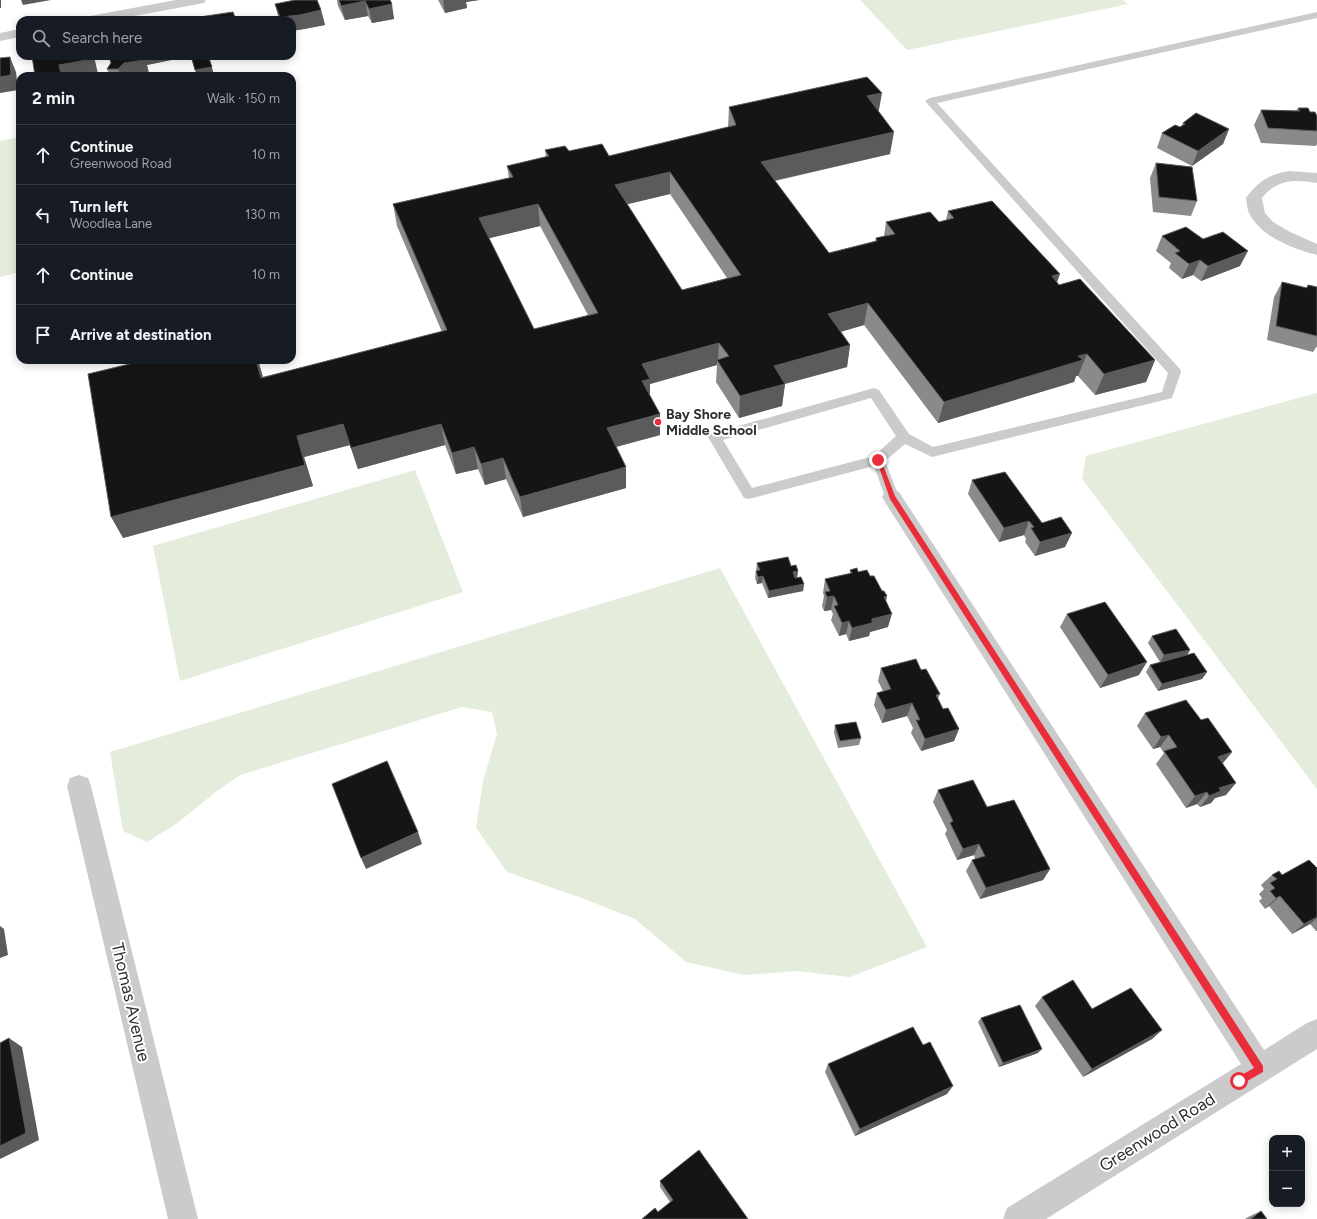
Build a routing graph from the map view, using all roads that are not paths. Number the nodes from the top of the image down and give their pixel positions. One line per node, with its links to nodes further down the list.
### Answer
1 (199, 0): 3 (street)
2 (1317, 15): 8 (lane)
3 (112, 16)
4 (16, 34): 5 (street)
5 (0, 37)
6 (1317, 178): 7 (street)
7 (1317, 250)
8 (904, 437): 9 (lane); 9 (lane)
9 (878, 460): 10 (lane)
10 (892, 497): 13 (street)
11 (79, 786): 14 (street, Thomas Avenue)
12 (1317, 1032): 13 (street, Greenwood Road)
13 (1260, 1069): 15 (street, Greenwood Road)
14 (183, 1219)
15 (1018, 1219)

